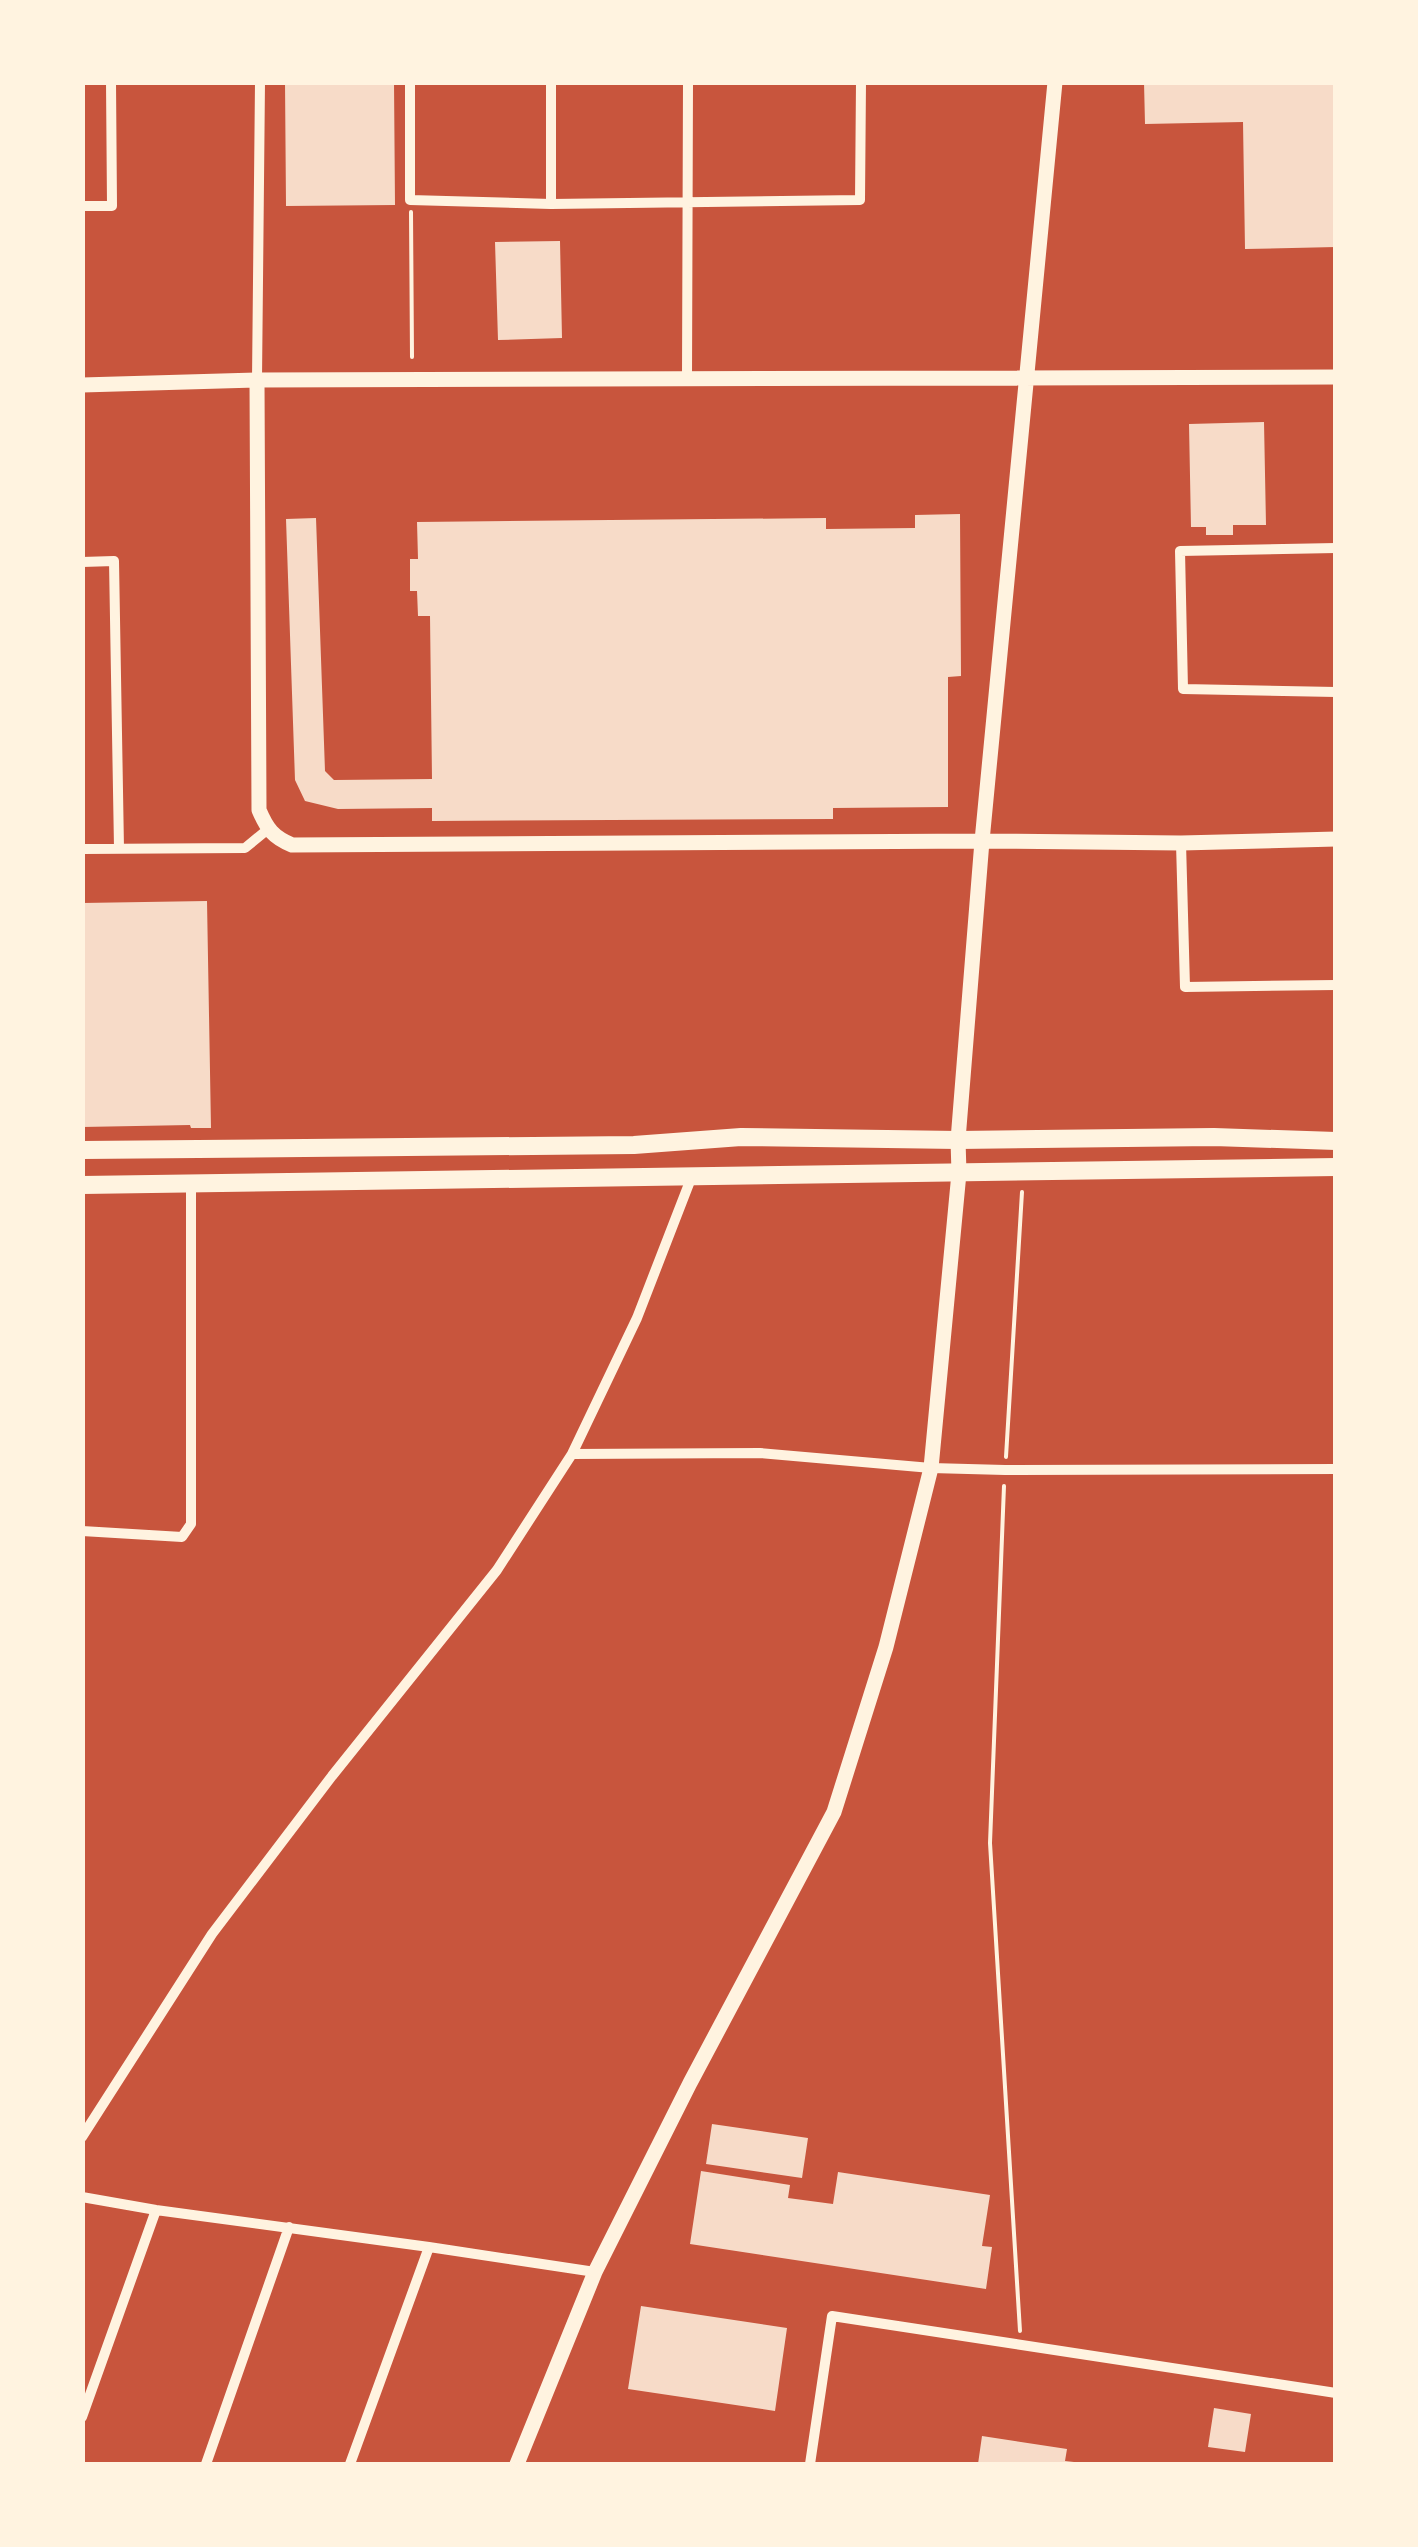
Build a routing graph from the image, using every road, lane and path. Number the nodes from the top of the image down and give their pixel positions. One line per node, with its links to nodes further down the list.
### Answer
1 (111, 82): 11 (street)
2 (260, 82): 16 (street)
3 (410, 82): 8 (street)
4 (551, 82): 10 (street)
5 (688, 82): 9 (street)
6 (860, 82): 9 (street)
7 (1055, 82): 14 (street)
8 (410, 200): 10 (street); 12 (path)
9 (688, 202): 10 (street); 15 (street)
10 (552, 204)
11 (82, 206)
12 (412, 357)
13 (1336, 376): 14 (street)
14 (1026, 377): 15 (street); 23 (street)
15 (687, 378): 16 (street)
16 (257, 380): 17 (street); 21 (street)
17 (82, 385)
18 (1336, 548): 20 (street)
19 (82, 562): 25 (street)
20 (1336, 692)
21 (268, 830): 23 (street); 25 (street)
22 (1336, 839): 24 (street)
23 (982, 841): 24 (street); 28 (street)
24 (1182, 843): 27 (street)
25 (118, 848): 26 (street)
26 (82, 849)
27 (1336, 985)
28 (958, 1140): 29 (main road); 30 (main road); 33 (street)
29 (1336, 1141)
30 (82, 1150)
31 (1336, 1167): 32 (main road)
32 (1023, 1172): 33 (main road); 40 (path)
33 (958, 1173): 34 (main road); 38 (street)
34 (692, 1175): 35 (main road); 37 (street)
35 (192, 1183): 36 (main road); 41 (street)
36 (82, 1185)
37 (572, 1454): 38 (street); 42 (street)
38 (932, 1468): 40 (street); 47 (street)
39 (1336, 1469): 40 (street)
40 (1005, 1470): 48 (path)
41 (82, 1531)
42 (82, 2137)
43 (82, 2197): 44 (street)
44 (156, 2210): 45 (street); 50 (street)
45 (289, 2227): 46 (street); 51 (street)
46 (430, 2246): 47 (street); 52 (street)
47 (595, 2272): 53 (street)
48 (1021, 2346): 49 (street); 54 (street)
49 (1336, 2393)
50 (82, 2416)
51 (206, 2464)
52 (350, 2464)
53 (517, 2464)
54 (810, 2464)

